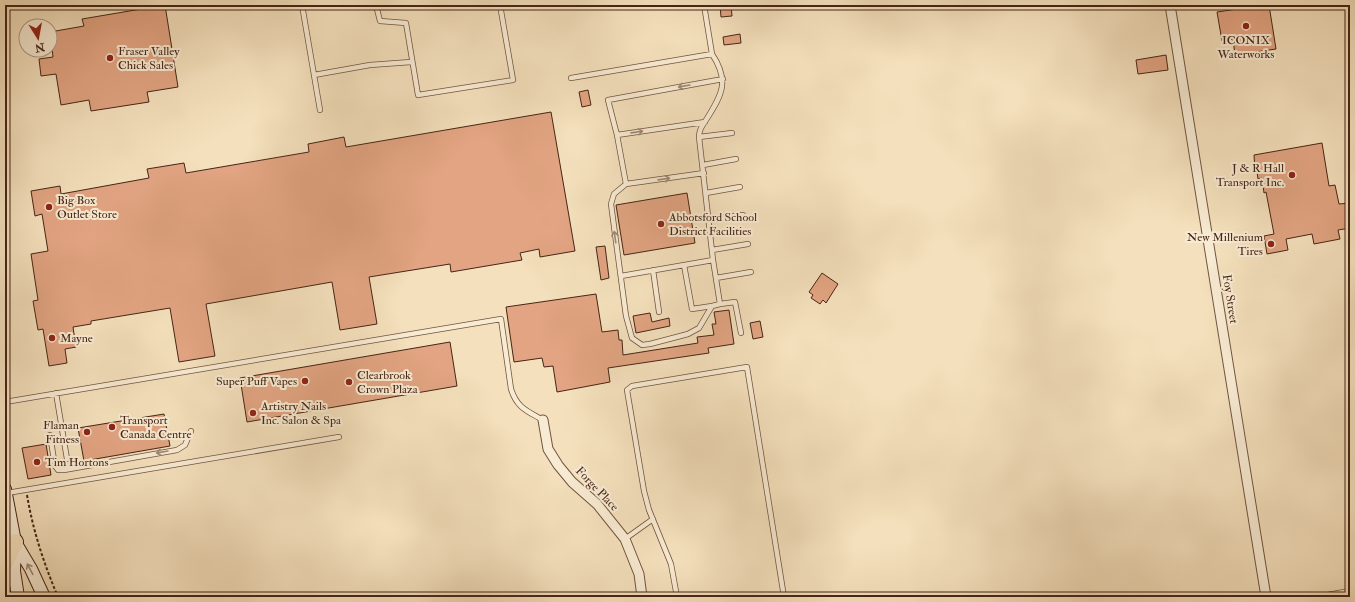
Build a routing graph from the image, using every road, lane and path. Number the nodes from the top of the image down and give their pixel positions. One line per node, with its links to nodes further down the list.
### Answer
1 (302, 5): 8 (lane)
2 (376, 5): 7 (lane)
3 (500, 5): 7 (lane)
4 (704, 5): 6 (lane)
5 (1170, 5): 56 (street, Foy Street)
6 (712, 54): 9 (lane); 10 (lane)
7 (411, 62): 8 (lane)
8 (314, 75): 11 (lane)
9 (571, 78)
10 (722, 80): 12 (lane); 14 (lane, one-way to 14)
11 (320, 110)
12 (705, 122): 14 (lane, one-way to 12); 15 (lane)
13 (732, 133): 15 (lane)
14 (617, 135): 19 (lane)
15 (700, 137): 17 (lane)
16 (736, 159): 17 (lane)
17 (703, 165): 18 (lane)
18 (704, 173): 19 (lane, one-way to 18); 21 (lane)
19 (626, 184): 30 (lane, one-way to 19)
20 (740, 187): 21 (lane)
21 (706, 193): 23 (lane)
22 (743, 215): 23 (lane)
23 (709, 219): 25 (lane)
24 (748, 244): 25 (lane)
25 (712, 250): 26 (lane)
26 (713, 260): 27 (lane); 31 (lane)
27 (684, 265): 28 (lane); 33 (lane)
28 (653, 270): 30 (lane); 34 (lane)
29 (751, 272): 31 (lane)
30 (621, 276): 33 (lane)
31 (716, 278): 32 (lane)
32 (720, 304): 33 (lane); 35 (lane)
33 (712, 306)
34 (659, 312)
35 (741, 333)
36 (56, 393): 37 (lane); 38 (lane); 42 (lane)
37 (5, 402)
38 (543, 420): 46 (street, Forge Place)
39 (191, 431): 40 (lane, one-way to 40)
40 (50, 435)
41 (339, 437): 43 (lane)
42 (67, 459)
43 (5, 491): 47 (main road)
44 (27, 493): 52 (path)
45 (653, 519): 46 (lane); 54 (lane); 55 (lane)
46 (625, 539): 53 (street, Forge Place)
47 (15, 542): 48 (highway); 50 (main road); 51 (main road, one-way to 47)
48 (5, 564)
49 (1350, 591): 57 (lane)
50 (18, 597)
51 (44, 597)
52 (58, 597)
53 (642, 597)
54 (677, 597)
55 (784, 597)
56 (1266, 597)
57 (1316, 597)

